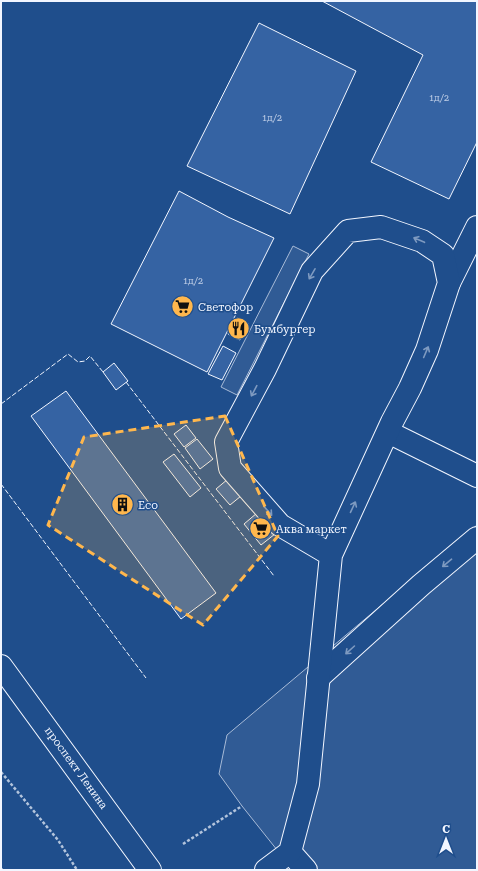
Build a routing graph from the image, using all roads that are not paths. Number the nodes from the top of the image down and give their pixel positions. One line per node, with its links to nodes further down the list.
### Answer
1 (477, 227): 2 (main road)
2 (449, 283): 3 (main road, one-way to 2); 6 (main road, one-way to 6)
3 (388, 432): 4 (main road); 6 (main road, one-way to 3)
4 (477, 476)
5 (477, 538): 8 (main road, one-way to 8)
6 (331, 555): 8 (main road)
7 (1, 666): 10 (main road, проспект Ленина)
8 (318, 678): 9 (main road)
9 (290, 852): 11 (main road); 12 (main road)
10 (150, 870)
11 (266, 870)
12 (306, 870)

